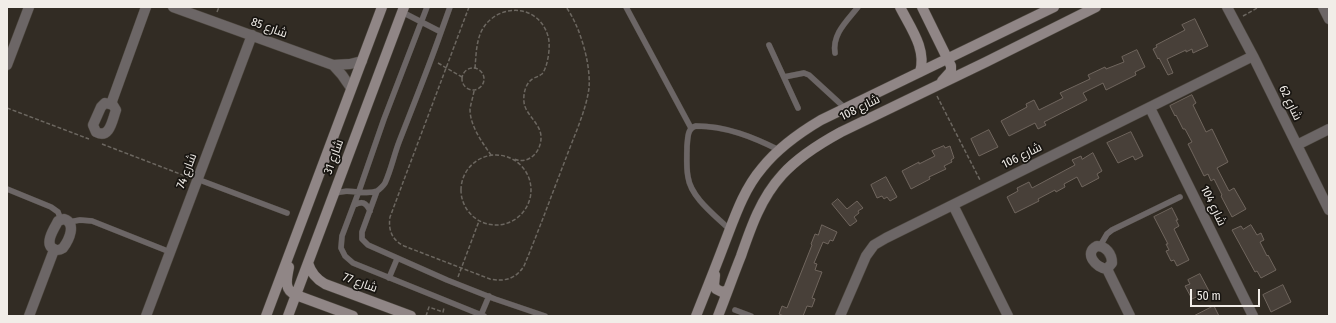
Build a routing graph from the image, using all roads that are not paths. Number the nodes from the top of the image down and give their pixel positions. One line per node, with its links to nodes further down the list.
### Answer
1 (29, 7): 25 (street)
2 (146, 7): 31 (street)
3 (174, 7): 19 (street, شارع 85)
4 (382, 7): 24 (street, شارع 31)
5 (427, 7): 17 (lane)
6 (450, 7): 18 (lane)
7 (626, 7): 35 (lane)
8 (858, 7): 21 (lane)
9 (900, 7): 27 (street)
10 (922, 7): 23 (street)
11 (1054, 7): 23 (street, شارع 108)
12 (1096, 7): 29 (street, شارع 108)
13 (1227, 7): 22 (street, شارع 62)
14 (1323, 7): 16 (street)
15 (403, 9): 17 (lane); 43 (street, شارع 31)
16 (1329, 19)
17 (422, 22): 18 (lane); 41 (lane)
18 (441, 32): 42 (lane)
19 (252, 35): 26 (street, شارع 85); 39 (street, شارع 74)
20 (769, 45): 28 (lane)
21 (835, 53)
22 (1253, 56): 34 (street, شارع 106); 37 (street, شارع 62)
23 (949, 58): 27 (street, شارع 108); 29 (street)
24 (362, 61): 26 (street, شارع 85); 30 (street, شارع 31)
25 (8, 62)
26 (333, 65): 30 (street)
27 (920, 72): 33 (street, شارع 108)
28 (784, 77): 32 (lane); 33 (lane)
29 (936, 87): 61 (street, شارع 108)
30 (351, 88): 53 (street, شارع 31)
31 (111, 104)
32 (798, 108)
33 (845, 108): 38 (street, شارع 108)
34 (1150, 108): 46 (street, شارع 106); 79 (street, شارع 104)
35 (691, 128): 38 (lane); 51 (lane)
36 (1329, 129): 37 (street)
37 (1297, 145): 47 (street, شارع 62)
38 (779, 150): 51 (street, شارع 108)
39 (198, 179): 49 (lane); 55 (street, شارع 74)
40 (7, 189): 50 (lane)
41 (359, 191): 42 (lane); 43 (lane); 45 (lane)
42 (377, 191): 48 (lane)
43 (334, 194): 57 (street, شارع 31)
44 (1180, 197): 52 (lane)
45 (354, 204): 48 (lane); 60 (lane)
46 (953, 205): 76 (street, شارع 106); 77 (street)
47 (1328, 205)
48 (370, 211): 56 (lane)
49 (287, 213)
50 (65, 221): 54 (street); 54 (street); 55 (lane)
51 (730, 230): 58 (street, شارع 108)
52 (1100, 246): 59 (street); 59 (street)
53 (292, 247): 62 (street); 68 (street, شارع 31)
54 (54, 250): 66 (street)
55 (170, 252): 67 (street, شارع 74)
56 (397, 259): 60 (lane); 63 (lane)
57 (308, 264): 62 (street, شارع 31); 71 (street, شارع 77)
58 (716, 267): 61 (street); 73 (street, شارع 108)
59 (1107, 268): 78 (street)
60 (389, 278): 65 (lane)
61 (728, 290): 74 (street, شارع 108)
62 (296, 295): 69 (street, شارع 31); 70 (street)
63 (489, 296): 65 (lane); 72 (lane)
64 (736, 310): 75 (lane)
65 (483, 315)
66 (29, 316)
67 (146, 316)
68 (266, 316)
69 (288, 316)
70 (353, 316)
71 (411, 316)
72 (545, 316)
73 (696, 316)
74 (718, 316)
75 (751, 316)
76 (840, 316)
77 (1008, 316)
78 (1130, 316)
79 (1253, 316)

